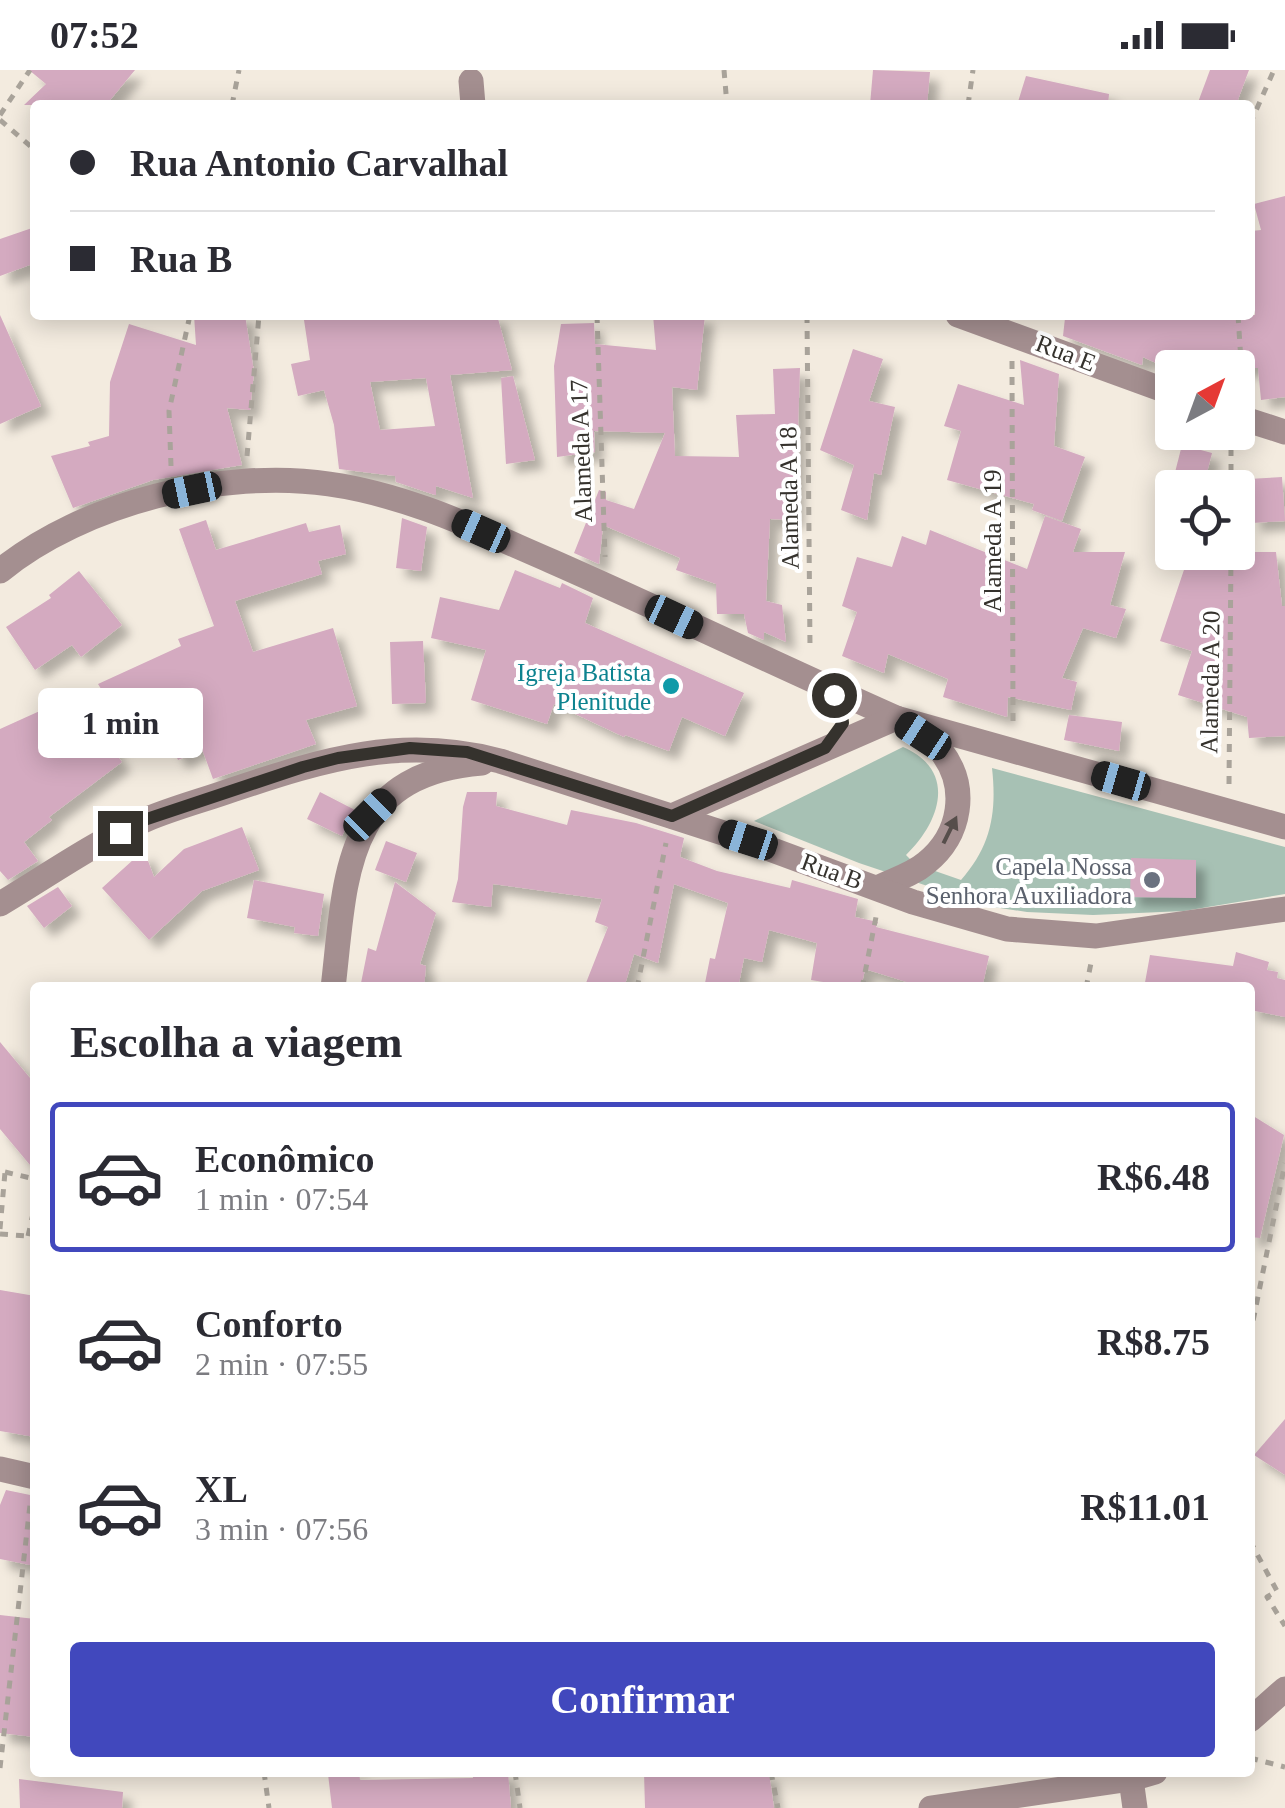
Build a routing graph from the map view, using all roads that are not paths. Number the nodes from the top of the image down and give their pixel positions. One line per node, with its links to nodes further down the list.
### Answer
1 (973, 320): 2 (street, Rua E)
2 (1155, 388)
3 (1255, 426): 4 (street)
4 (1285, 432)
5 (0, 571): 6 (street)
6 (819, 684): 7 (street); 8 (street)
7 (896, 718): 8 (street); 11 (street); 12 (street, one-way to 7)
8 (825, 748): 10 (street)
9 (500, 761): 10 (street, Rua B); 13 (street, Rua B); 15 (street)
10 (672, 816): 12 (street, Rua B)
11 (1285, 827)
12 (879, 889): 14 (street, Rua B)
13 (0, 904)
14 (1285, 909)
15 (334, 982)
16 (0, 1469): 17 (street)
17 (30, 1476)
18 (1285, 1688): 19 (street)
19 (1255, 1715)
20 (1136, 1777): 22 (street)
21 (1143, 1777): 23 (street)
22 (931, 1808)
23 (1135, 1808)

